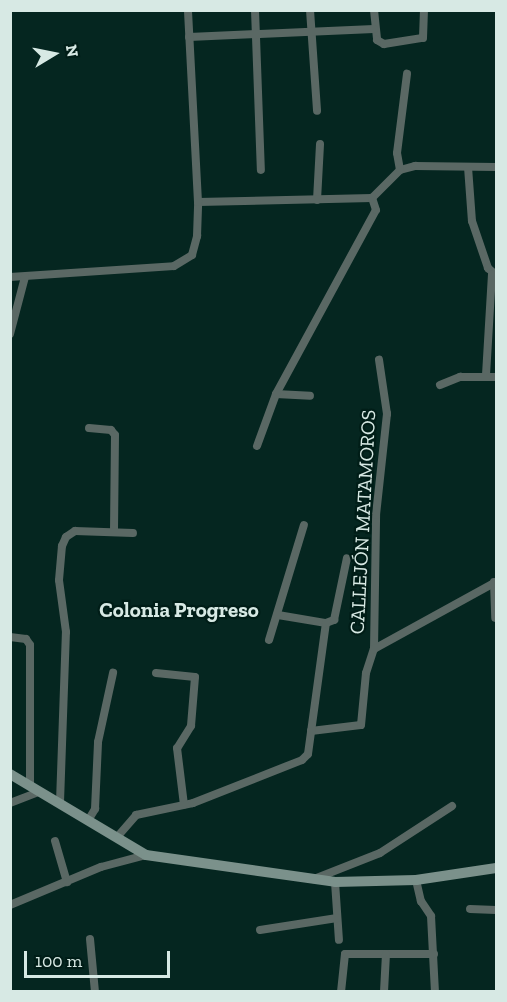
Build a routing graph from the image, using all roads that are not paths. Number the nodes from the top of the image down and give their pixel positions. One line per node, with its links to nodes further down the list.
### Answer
1 (188, 10): 9 (street)
2 (255, 10): 8 (street)
3 (310, 10): 7 (street)
4 (374, 10): 6 (street)
5 (424, 10): 6 (street)
6 (374, 29): 7 (street)
7 (311, 33): 8 (street); 11 (street)
8 (256, 36): 9 (street); 15 (street)
9 (189, 37): 19 (street)
10 (407, 74): 16 (street)
11 (317, 111)
12 (320, 144): 18 (street)
13 (468, 166): 14 (street); 16 (street); 20 (street)
14 (496, 167)
15 (261, 170)
16 (400, 170): 17 (street)
17 (372, 198): 18 (street); 28 (street)
18 (318, 200): 19 (street)
19 (198, 202): 22 (street)
20 (494, 274): 25 (street)
21 (10, 277): 22 (street)
22 (24, 277): 23 (street)
23 (10, 334)
24 (379, 360): 42 (street, CALLEJÓN MATAMOROS)
25 (486, 375): 26 (street); 27 (street)
26 (496, 377)
27 (440, 385)
28 (276, 394): 29 (street); 31 (street)
29 (310, 396)
30 (89, 428): 33 (street)
31 (257, 446)
32 (304, 525): 37 (street)
33 (114, 532): 34 (street); 49 (street)
34 (133, 533)
35 (347, 558): 39 (street)
36 (495, 582): 38 (street); 42 (street)
37 (278, 615): 39 (street); 41 (street)
38 (495, 618)
39 (326, 623): 45 (street)
40 (10, 637): 47 (street)
41 (269, 640)
42 (374, 650): 45 (street, CALLEJÓN MATAMOROS)
43 (113, 673): 52 (street)
44 (156, 673): 50 (street)
45 (311, 730): 50 (street)
46 (10, 774): 47 (street)
47 (35, 789): 48 (street); 49 (street)
48 (10, 802)
49 (60, 802): 52 (street)
50 (184, 805): 53 (street)
51 (452, 806): 57 (street)
52 (89, 819): 53 (street)
53 (118, 836): 55 (street)
54 (55, 841): 59 (street)
55 (146, 855): 57 (street); 59 (street)
56 (496, 868): 58 (street)
57 (314, 879): 60 (street)
58 (416, 880): 60 (street); 69 (street)
59 (67, 882): 61 (street)
60 (335, 882): 64 (street)
61 (10, 905)
62 (470, 909): 63 (street)
63 (496, 910)
64 (337, 918): 65 (street); 67 (street)
65 (260, 930)
66 (90, 939): 70 (street)
67 (339, 940)
68 (386, 954): 69 (street); 71 (street); 72 (street)
69 (434, 954): 73 (street)
70 (95, 992)
71 (341, 992)
72 (384, 992)
73 (435, 992)

